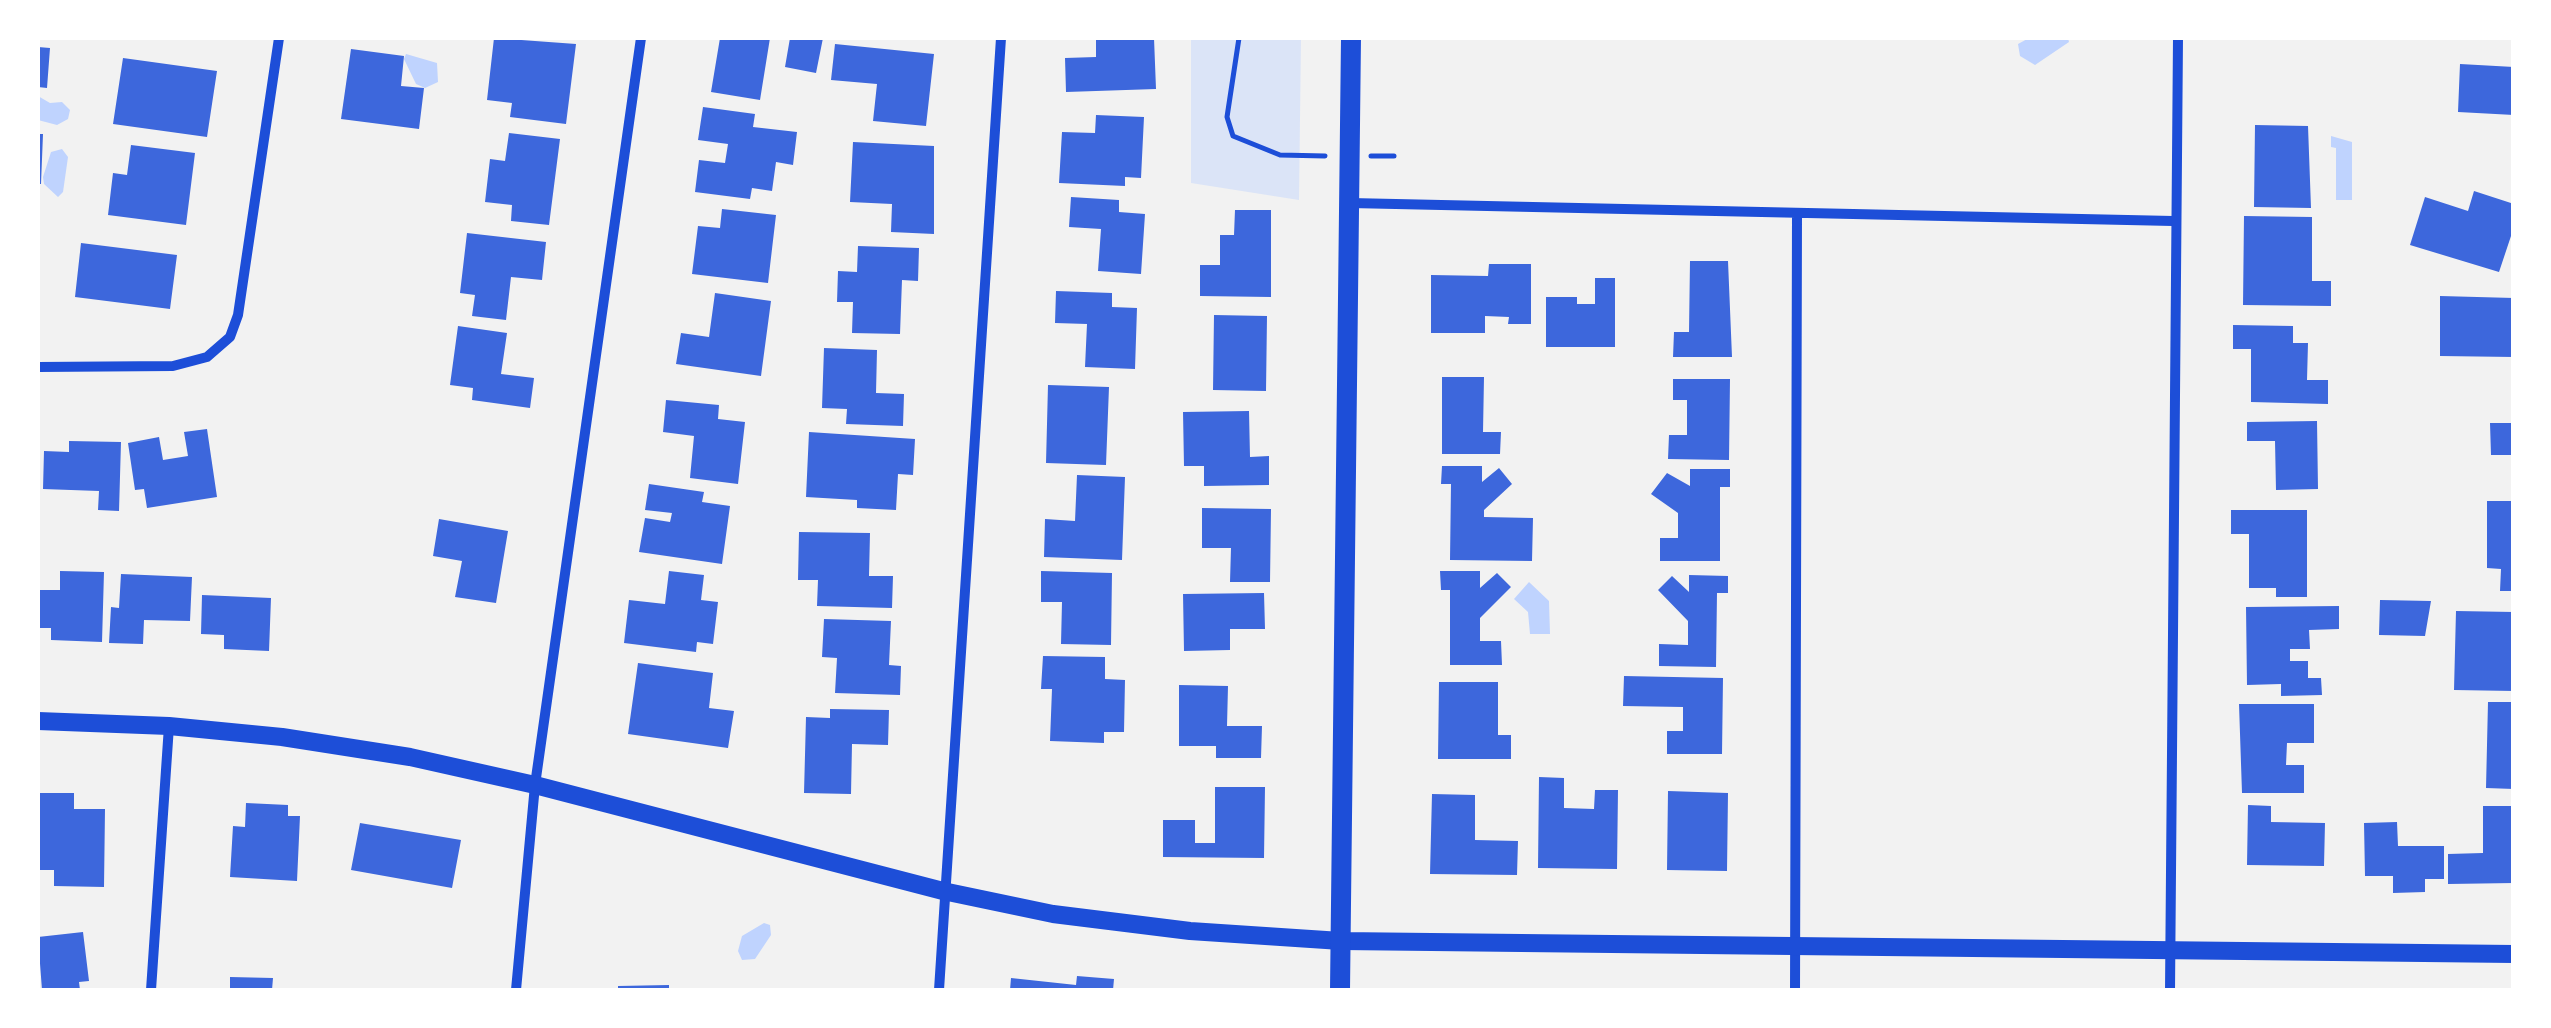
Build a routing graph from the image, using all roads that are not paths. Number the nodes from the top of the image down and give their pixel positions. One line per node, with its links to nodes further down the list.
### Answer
1 (279, 38): 9 (street)
2 (641, 38): 12 (street)
3 (1002, 38): 13 (street)
4 (1351, 38): 6 (main road)
5 (2178, 38): 8 (street)
6 (1348, 204): 7 (street); 14 (main road)
7 (1797, 213): 8 (street); 15 (street)
8 (2174, 220): 16 (street)
9 (38, 367)
10 (38, 721): 11 (street)
11 (168, 726): 12 (street); 18 (street)
12 (535, 785): 13 (street); 19 (street)
13 (943, 892): 14 (street); 20 (street)
14 (1340, 941): 15 (street); 21 (main road)
15 (1795, 943): 16 (street); 22 (street)
16 (2170, 949): 17 (street); 23 (street)
17 (2514, 954)
18 (151, 990)
19 (516, 990)
20 (939, 990)
21 (1340, 990)
22 (1795, 990)
23 (2170, 990)

